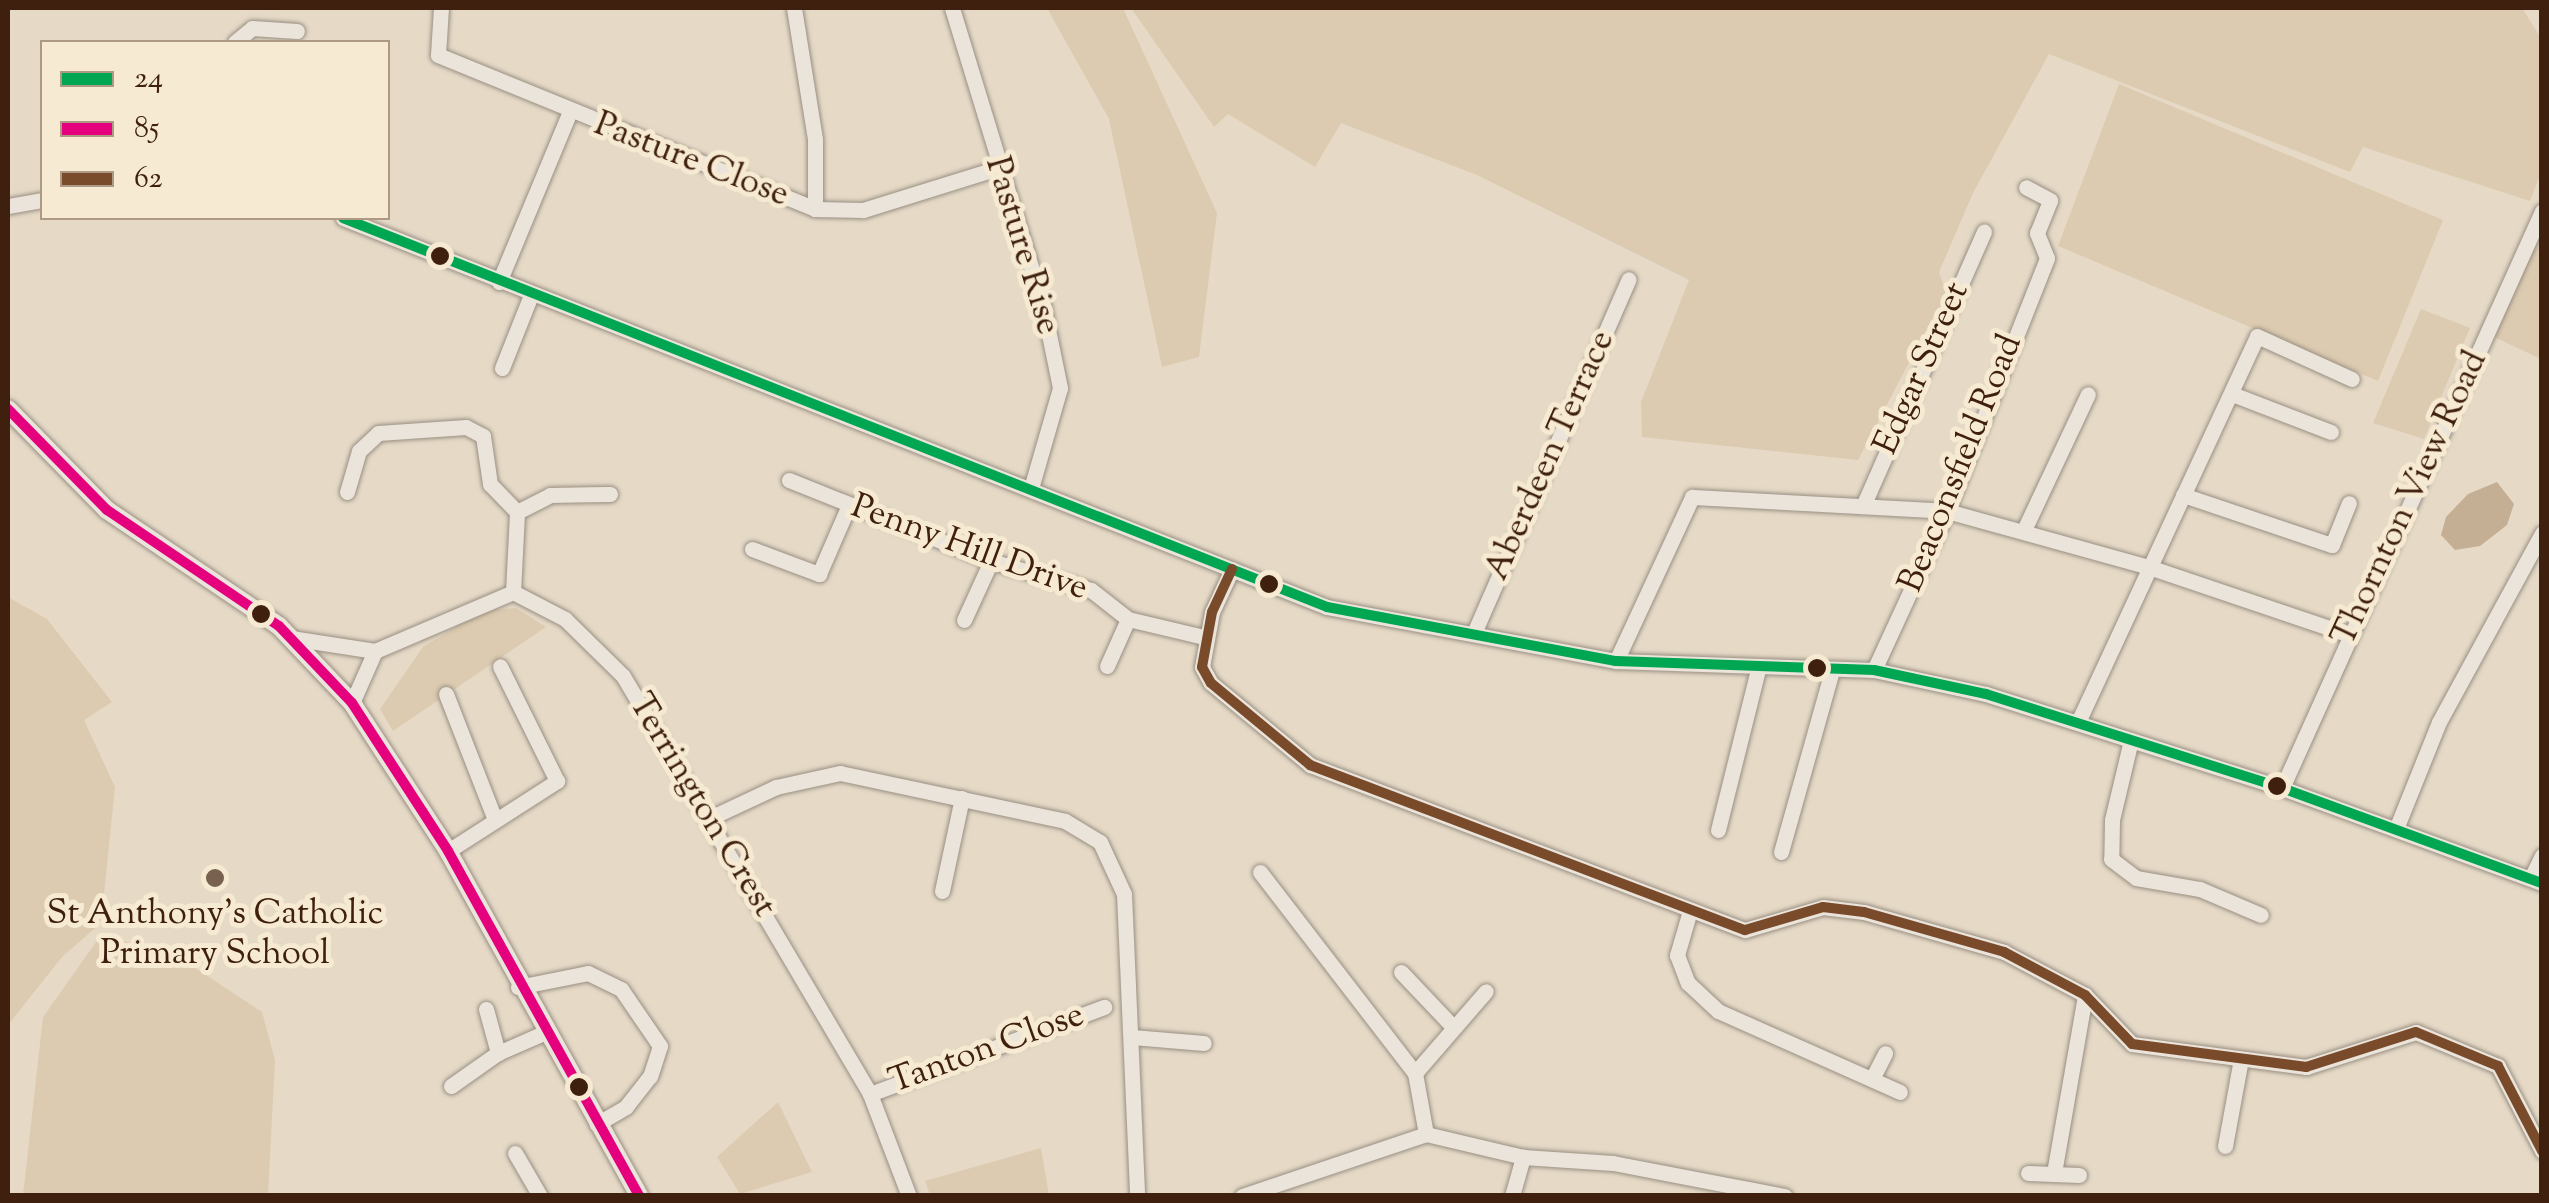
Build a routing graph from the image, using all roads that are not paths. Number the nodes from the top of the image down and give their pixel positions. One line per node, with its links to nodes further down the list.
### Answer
1 (441, 8): 6 (street, Pasture Close)
2 (794, 8): 11 (street)
3 (952, 8): 7 (street, Pasture Rise)
4 (297, 31): 5 (street)
5 (237, 40)
6 (569, 114): 11 (street, Pasture Close); 16 (street)
7 (998, 168): 11 (street, Pasture Close); 25 (street, Pasture Rise)
8 (2026, 187): 32 (street, Beaconsfield Road)
9 (40, 200): 10 (street)
10 (8, 206)
11 (815, 209)
12 (2542, 211): 44 (street, Thornton View Road)
13 (348, 220): 16 (street)
14 (1984, 232): 31 (street, Edgar Street)
15 (1629, 278): 43 (street, Aberdeen Terrace)
16 (499, 282): 17 (street)
17 (531, 295): 18 (street); 25 (street)
18 (502, 368)
19 (2352, 378): 21 (street)
20 (2088, 394): 34 (street)
21 (2232, 394): 23 (street); 28 (street)
22 (11, 420): 46 (street)
23 (2332, 432)
24 (789, 480): 30 (street, Penny Hill Drive)
25 (1032, 486): 39 (street)
26 (348, 492): 33 (street)
27 (610, 494): 33 (street)
28 (2183, 496): 29 (street); 38 (street)
29 (2349, 503)
30 (849, 504): 36 (street); 37 (street, Penny Hill Drive)
31 (1863, 506): 32 (street); 48 (street)
32 (1947, 511): 34 (street); 53 (street, Beaconsfield Road)
33 (516, 512): 40 (street)
34 (2024, 530): 38 (street)
35 (2542, 533): 63 (street)
36 (752, 548)
37 (991, 561): 41 (street, Penny Hill Drive); 42 (street)
38 (2150, 567): 44 (street); 56 (street)
39 (1232, 569): 43 (street); 45 (street)
40 (513, 592): 47 (street); 60 (street, Terrington Crest)
41 (1128, 619): 45 (street, Penny Hill Drive); 50 (street)
42 (964, 620)
43 (1474, 633): 48 (street)
44 (2347, 634): 58 (street, Thornton View Road)
45 (1204, 637): 70 (street)
46 (290, 638): 47 (street); 55 (street)
47 (375, 651): 55 (street)
48 (1616, 661): 51 (street)
49 (500, 666): 61 (street)
50 (1107, 666)
51 (1758, 669): 52 (street); 62 (street)
52 (1832, 670): 53 (street); 65 (street)
53 (1874, 670): 56 (street)
54 (446, 694): 61 (street)
55 (352, 703): 64 (street)
56 (2078, 722): 57 (street)
57 (2131, 740): 58 (street); 71 (street)
58 (2282, 788): 63 (street)
59 (962, 798): 60 (street); 69 (street); 80 (street)
60 (712, 818): 89 (street, Terrington Crest)
61 (494, 820): 64 (street)
62 (1718, 830)
63 (2396, 830): 68 (street)
64 (448, 851): 73 (street)
65 (1781, 852)
66 (2542, 855): 68 (street)
67 (1260, 872): 85 (street)
68 (2536, 880)
69 (942, 891)
70 (1688, 914): 75 (street); 86 (street)
71 (2261, 916)
72 (1401, 972): 78 (street)
73 (518, 987): 79 (street); 90 (street)
74 (1486, 991): 78 (street)
75 (2085, 995): 84 (street); 97 (street)
76 (1104, 1007): 89 (street, Tanton Close)
77 (486, 1009): 82 (street)
78 (1453, 1027): 85 (street)
79 (546, 1032): 82 (street); 90 (street)
80 (1132, 1038): 81 (street); 102 (street)
81 (1204, 1043)
82 (498, 1053): 87 (street)
83 (1885, 1053): 86 (street)
84 (2240, 1059): 92 (street); 93 (street)
85 (1415, 1073): 91 (street)
86 (1872, 1079): 88 (street)
87 (451, 1086)
88 (1900, 1092)
89 (870, 1094): 101 (street, Terrington Crest)
90 (596, 1124): 100 (street)
91 (1426, 1134): 95 (street); 103 (street)
92 (2224, 1146)
93 (2542, 1151)
94 (515, 1153): 99 (street)
95 (1522, 1157): 104 (street); 105 (street)
96 (2028, 1173): 97 (street)
97 (2054, 1173): 98 (street)
98 (2079, 1174)
99 (540, 1196)
100 (639, 1196)
101 (908, 1196)
102 (1137, 1196)
103 (1242, 1196)
104 (1512, 1196)
105 (1785, 1196)

